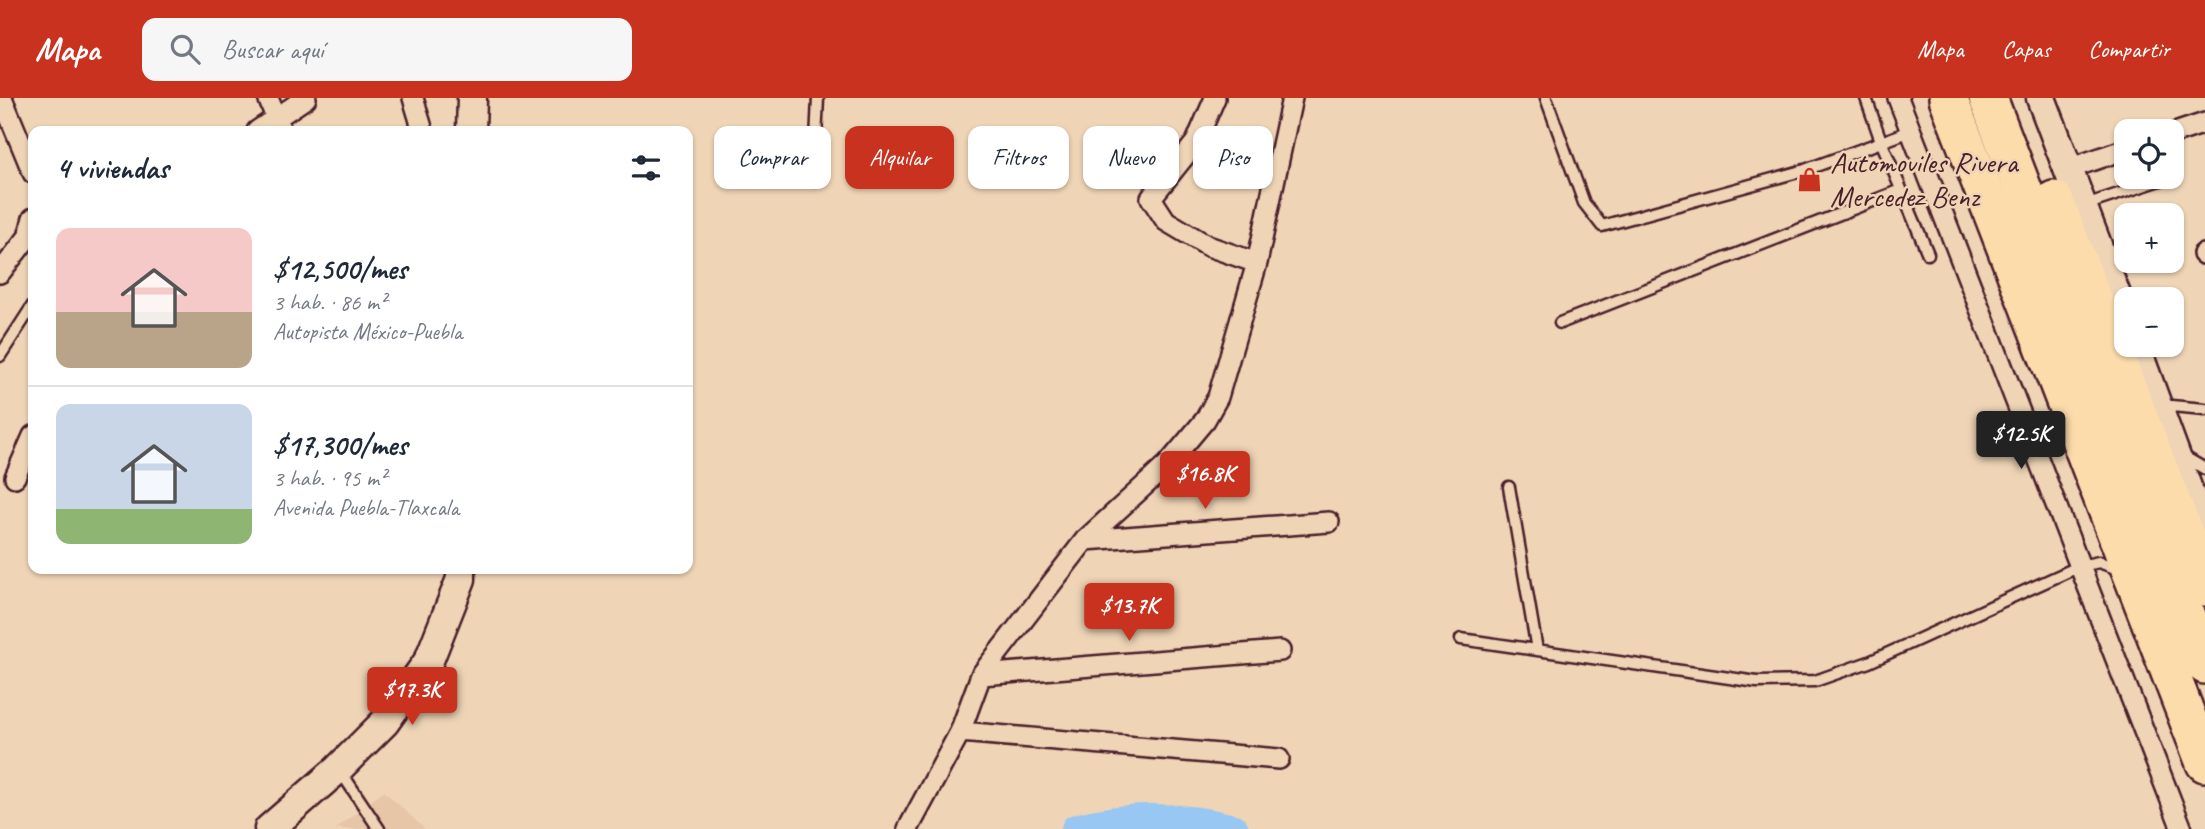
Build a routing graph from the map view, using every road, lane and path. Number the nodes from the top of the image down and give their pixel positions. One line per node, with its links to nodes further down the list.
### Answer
1 (2, 98): 26 (street)
2 (268, 98): 18 (street)
3 (306, 98): 18 (street)
4 (414, 98): 19 (street)
5 (472, 98): 20 (street)
6 (818, 98): 21 (lane)
7 (1215, 98): 33 (street)
8 (1292, 98): 33 (street)
9 (1546, 98): 24 (lane)
10 (1866, 98): 24 (lane)
11 (1898, 98): 23 (street)
12 (1948, 98): 57 (highway)
13 (1964, 98): 57 (highway)
14 (1988, 98): 55 (highway)
15 (2014, 98): 50 (highway)
16 (2041, 98): 27 (street)
17 (2205, 122): 22 (street)
18 (279, 125)
19 (422, 126)
20 (471, 126)
21 (817, 126)
22 (2184, 130)
23 (1911, 131): 24 (lane); 49 (street)
24 (1881, 141): 29 (lane)
25 (2114, 153): 27 (street)
26 (28, 161)
27 (2068, 169): 30 (street)
28 (2134, 189): 30 (lane)
29 (1901, 191): 32 (lane); 37 (lane)
30 (2082, 206): 35 (street)
31 (28, 234): 34 (street)
32 (1928, 254)
33 (1257, 262): 48 (street)
34 (0, 273)
35 (2114, 290)
36 (28, 312): 38 (lane)
37 (1560, 323)
38 (0, 356)
39 (2140, 357): 40 (street)
40 (2158, 404): 41 (lane); 43 (street)
41 (2205, 409)
42 (28, 447): 45 (street)
43 (2174, 450): 44 (lane); 50 (street)
44 (2205, 469)
45 (15, 477)
46 (1508, 487): 53 (lane)
47 (1329, 522): 48 (street)
48 (1085, 540): 56 (street)
49 (2080, 566): 53 (lane); 57 (lane); 65 (street)
50 (2200, 573)
51 (460, 574): 61 (street)
52 (1461, 639): 53 (lane)
53 (1537, 650)
54 (1280, 651): 56 (street)
55 (2205, 665)
56 (981, 675): 58 (street)
57 (2194, 717): 60 (highway)
58 (960, 732): 59 (street); 64 (street)
59 (1279, 759)
60 (2205, 763)
61 (338, 769): 62 (street); 63 (lane)
62 (269, 829)
63 (379, 829)
64 (908, 829)
65 (2182, 829)

